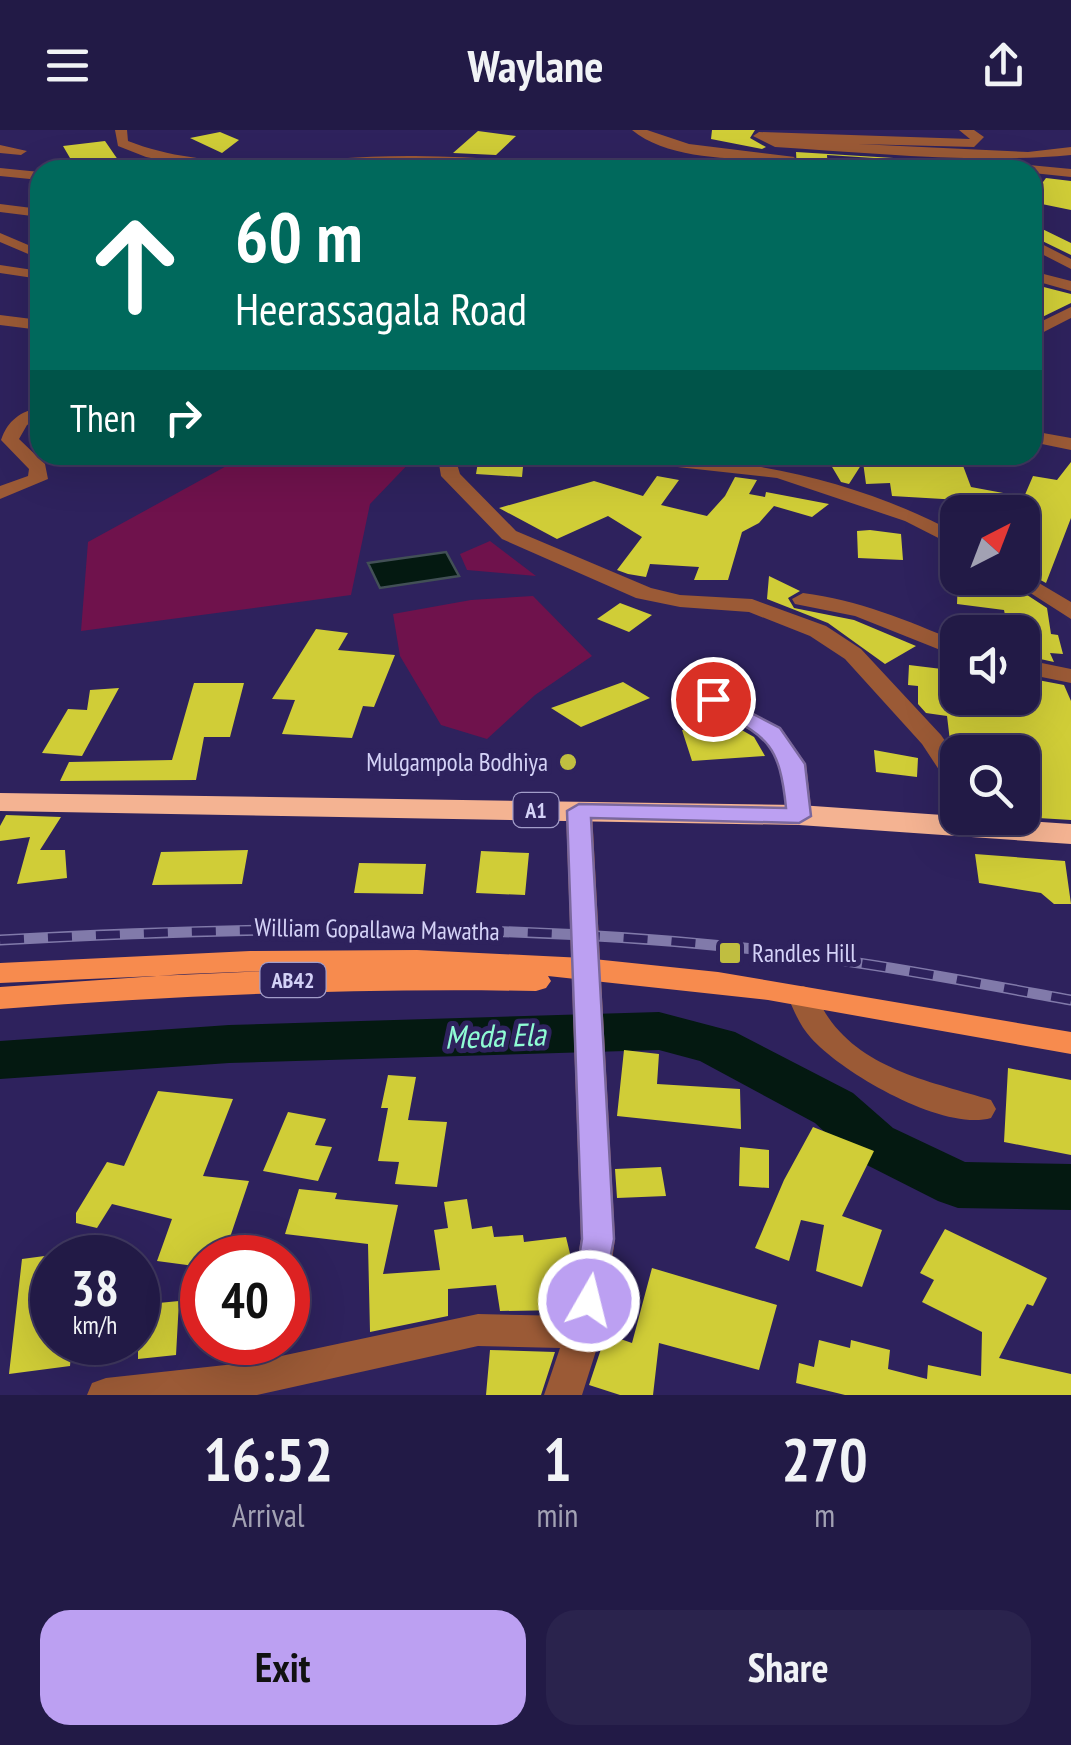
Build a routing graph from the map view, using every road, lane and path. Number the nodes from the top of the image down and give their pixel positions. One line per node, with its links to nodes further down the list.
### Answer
1 (121, 130): 12 (street)
2 (638, 130): 14 (street)
3 (965, 130): 4 (street)
4 (844, 134): 11 (street)
5 (1052, 136): 6 (street)
6 (1071, 139)
7 (0, 150): 8 (street)
8 (21, 151)
9 (1071, 151): 11 (street)
10 (219, 152): 13 (street)
11 (1024, 154): 15 (street)
12 (181, 160)
13 (417, 160)
14 (856, 160)
15 (1001, 160)
16 (1042, 170): 18 (street)
17 (0, 172): 19 (street)
18 (1067, 173): 20 (street)
19 (30, 175)
20 (1042, 176)
21 (0, 208): 22 (street)
22 (30, 212)
23 (0, 237): 25 (street)
24 (1042, 249): 26 (street)
25 (30, 250)
26 (1071, 265)
27 (0, 269): 28 (street)
28 (30, 274)
29 (1042, 278): 30 (street)
30 (1071, 286)
31 (1071, 312): 34 (street)
32 (0, 320): 33 (street)
33 (30, 324)
34 (1042, 328)
35 (30, 414): 38 (street)
36 (1042, 438): 37 (street)
37 (1071, 444)
38 (30, 460)
39 (35, 465): 42 (street)
40 (448, 465): 51 (street)
41 (706, 465): 43 (street)
42 (0, 493)
43 (940, 532)
44 (1040, 592): 46 (street)
45 (803, 599): 47 (street)
46 (1071, 612)
47 (940, 643)
48 (1040, 670): 49 (street)
49 (1071, 676)
50 (713, 699): 54 (street)
51 (940, 752)
52 (0, 802): 53 (highway, A1)
53 (579, 811): 54 (highway, A1); 59 (street)
54 (799, 816): 55 (highway, A1)
55 (940, 821)
56 (1040, 831): 57 (highway, A1)
57 (1071, 834)
58 (0, 974): 59 (main road, William Gopallawa Mawatha / AB42)
59 (586, 975): 60 (main road, William Gopallawa Mawatha / AB42); 61 (main road, William Gopallawa Mawatha / AB42); 64 (street)
60 (803, 997): 62 (main road, William Gopallawa Mawatha / AB42); 63 (street)
61 (0, 998)
62 (1071, 1043)
63 (980, 1109)
64 (584, 1332): 65 (street); 66 (street)
65 (106, 1395)
66 (564, 1395)

